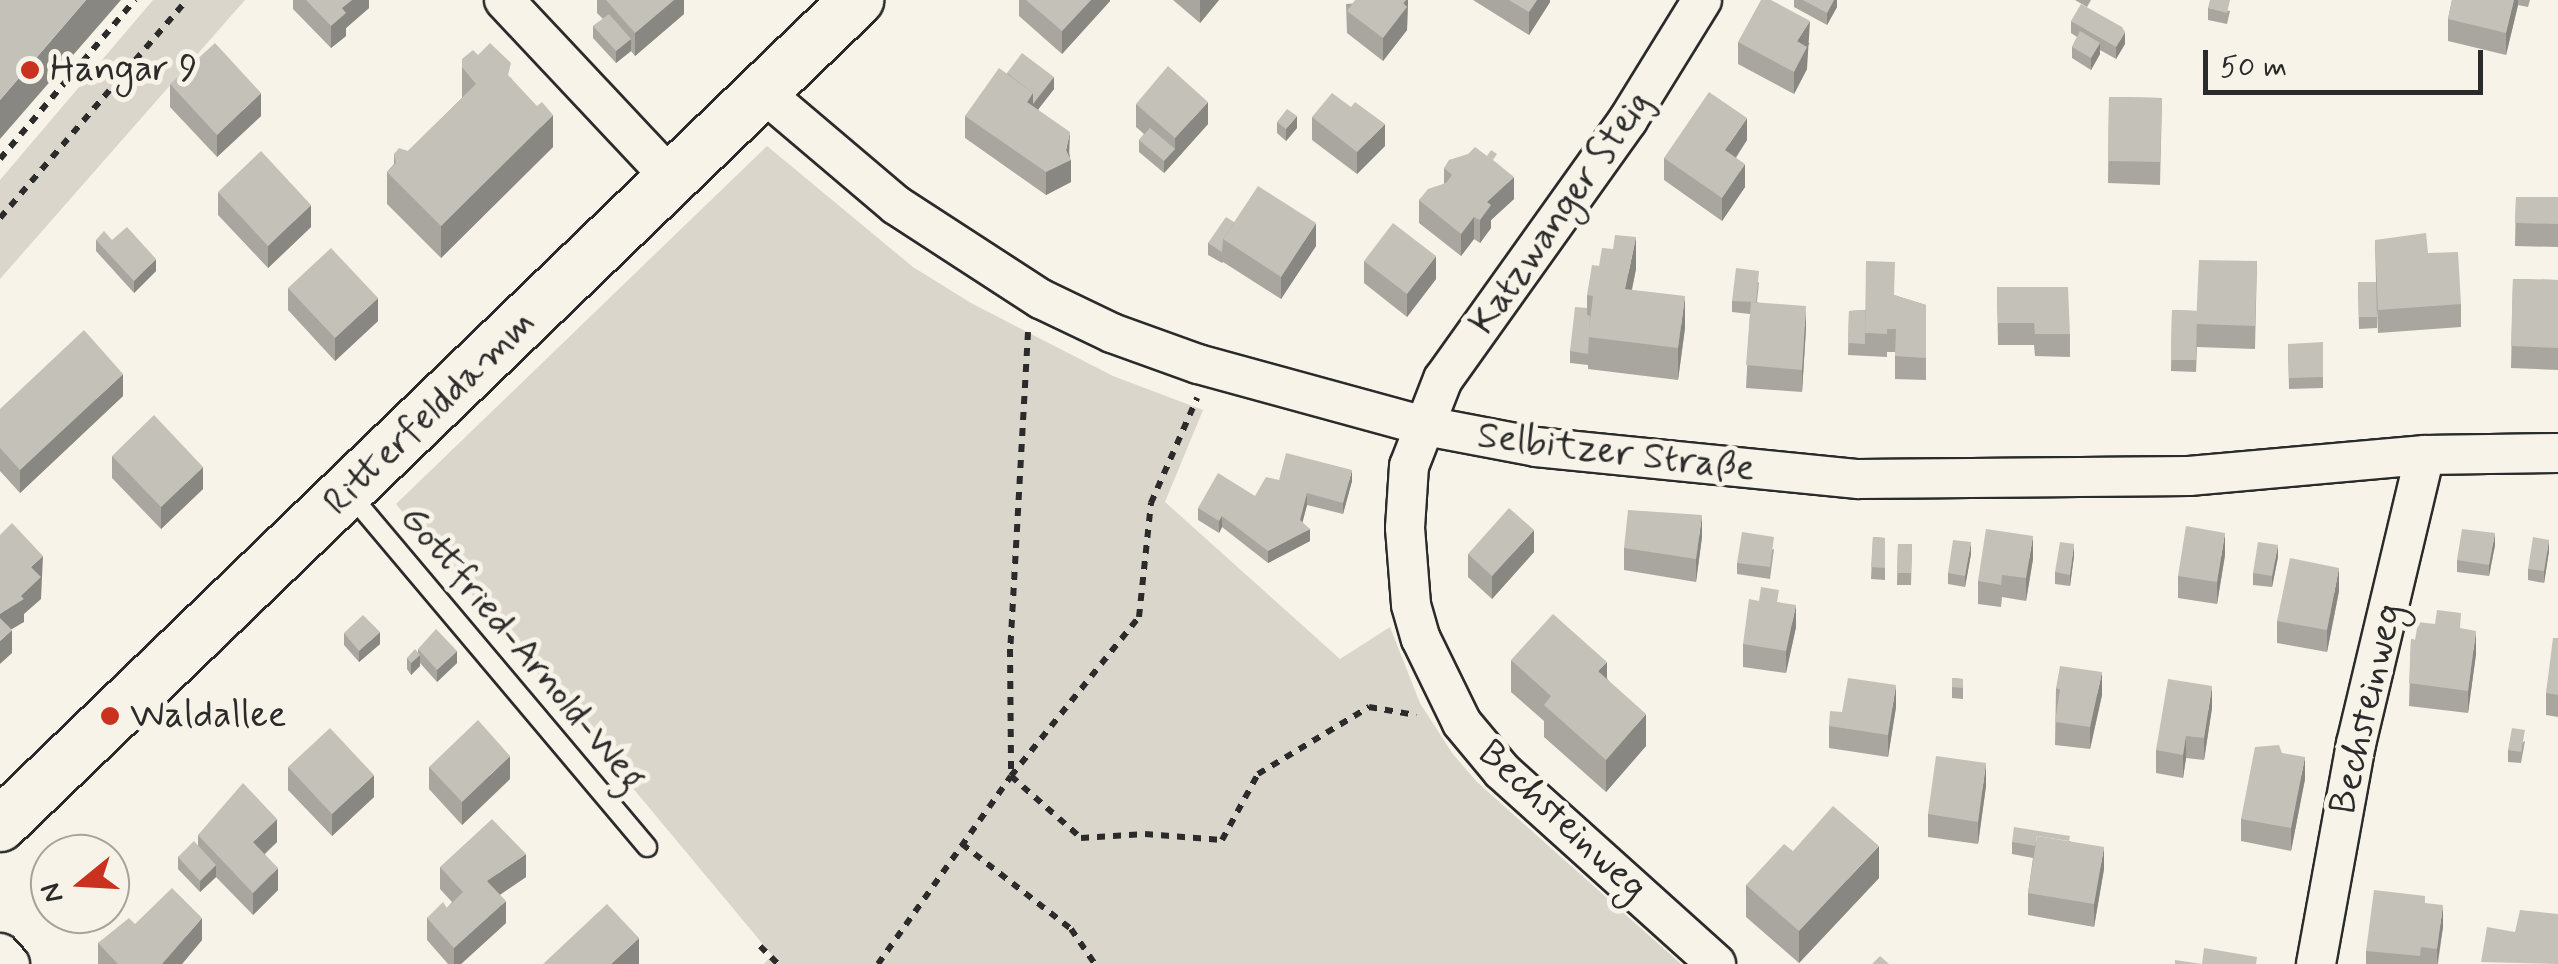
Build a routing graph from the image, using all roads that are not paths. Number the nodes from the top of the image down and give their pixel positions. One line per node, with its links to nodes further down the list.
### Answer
1 (504, 0): 5 (street)
2 (857, 0): 4 (main road, Ritterfelddamm)
3 (1702, 0): 6 (street, Katzwanger Steig)
4 (764, 93): 5 (main road, Ritterfelddamm); 6 (street, Selbitzer Straße)
5 (672, 179): 9 (main road, Ritterfelddamm)
6 (1422, 425): 8 (street, Selbitzer Straße); 14 (street, Bechsteinweg)
7 (2558, 453): 8 (street, Selbitzer Straße)
8 (2424, 455): 15 (street, Bechsteinweg)
9 (348, 492): 10 (main road, Ritterfelddamm); 11 (lane, Gottfried-Arnold-Weg)
10 (0, 825)
11 (646, 847)
12 (0, 953): 13 (street)
13 (10, 964)
14 (1716, 964)
15 (2316, 964)

